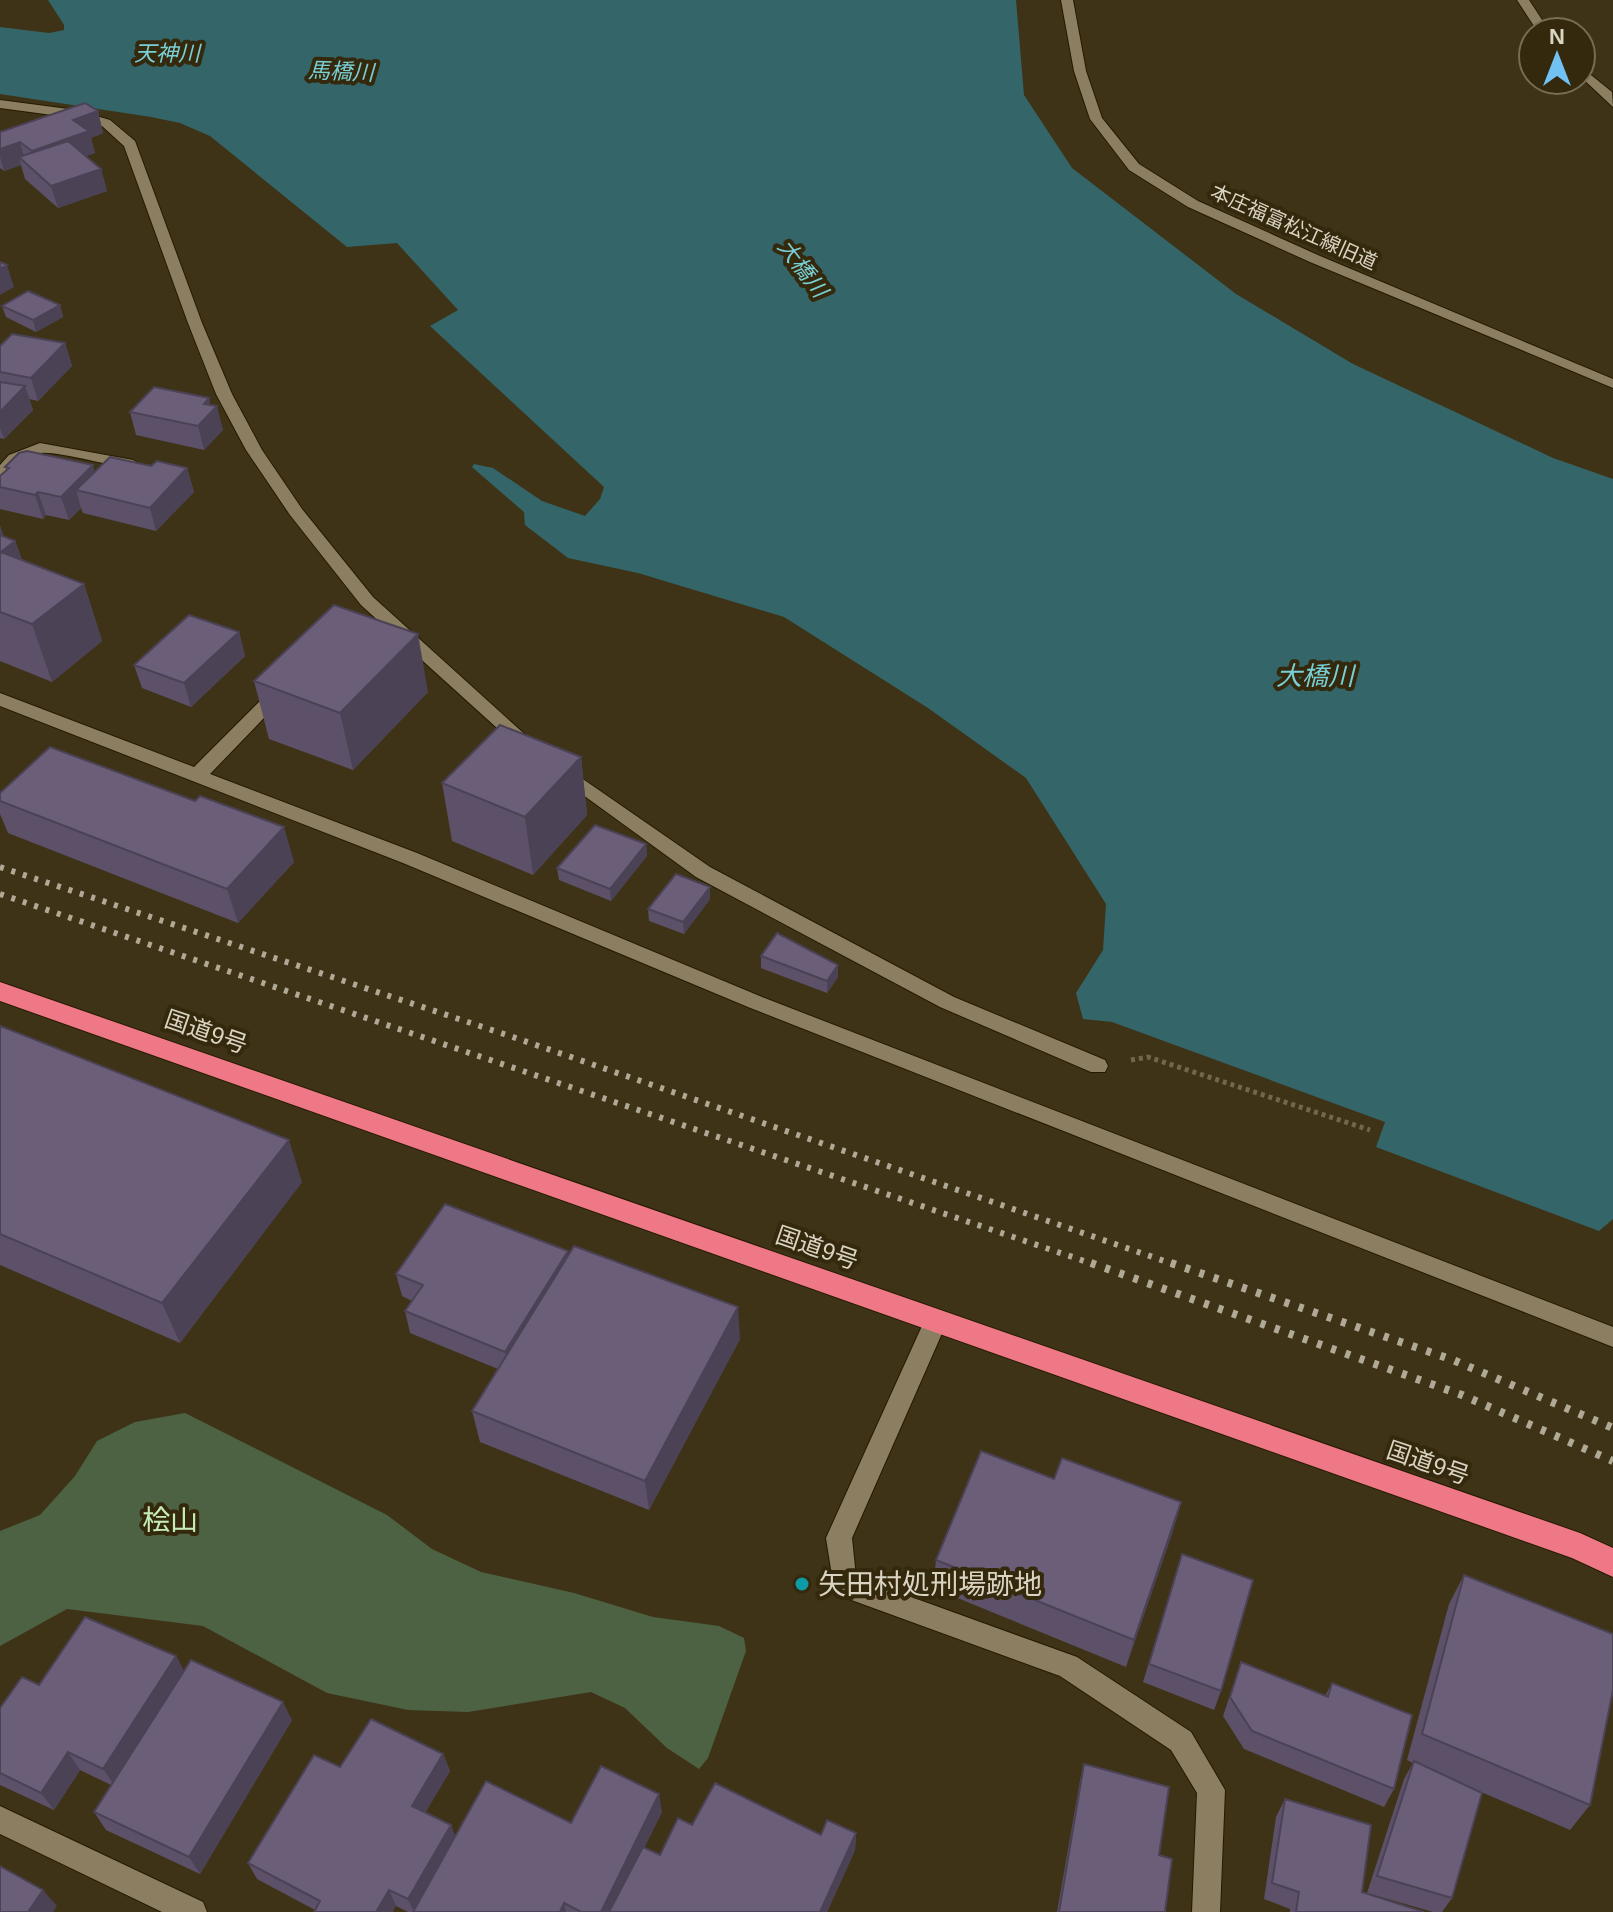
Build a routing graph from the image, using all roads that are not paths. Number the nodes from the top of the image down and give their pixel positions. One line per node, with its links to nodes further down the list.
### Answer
1 (1067, 0): 3 (street, 本庄福富松江線旧道)
2 (0, 104): 10 (street)
3 (1613, 384)
4 (150, 468): 5 (street)
5 (0, 475)
6 (292, 678): 8 (street)
7 (0, 699): 8 (street)
8 (196, 777): 12 (street)
9 (0, 991): 11 (highway, 国道9号)
10 (1098, 1066)
11 (935, 1322): 13 (highway, 国道9号); 16 (street)
12 (1613, 1337)
13 (1613, 1563)
14 (0, 1820): 15 (street)
15 (193, 1912)
16 (1206, 1912)

